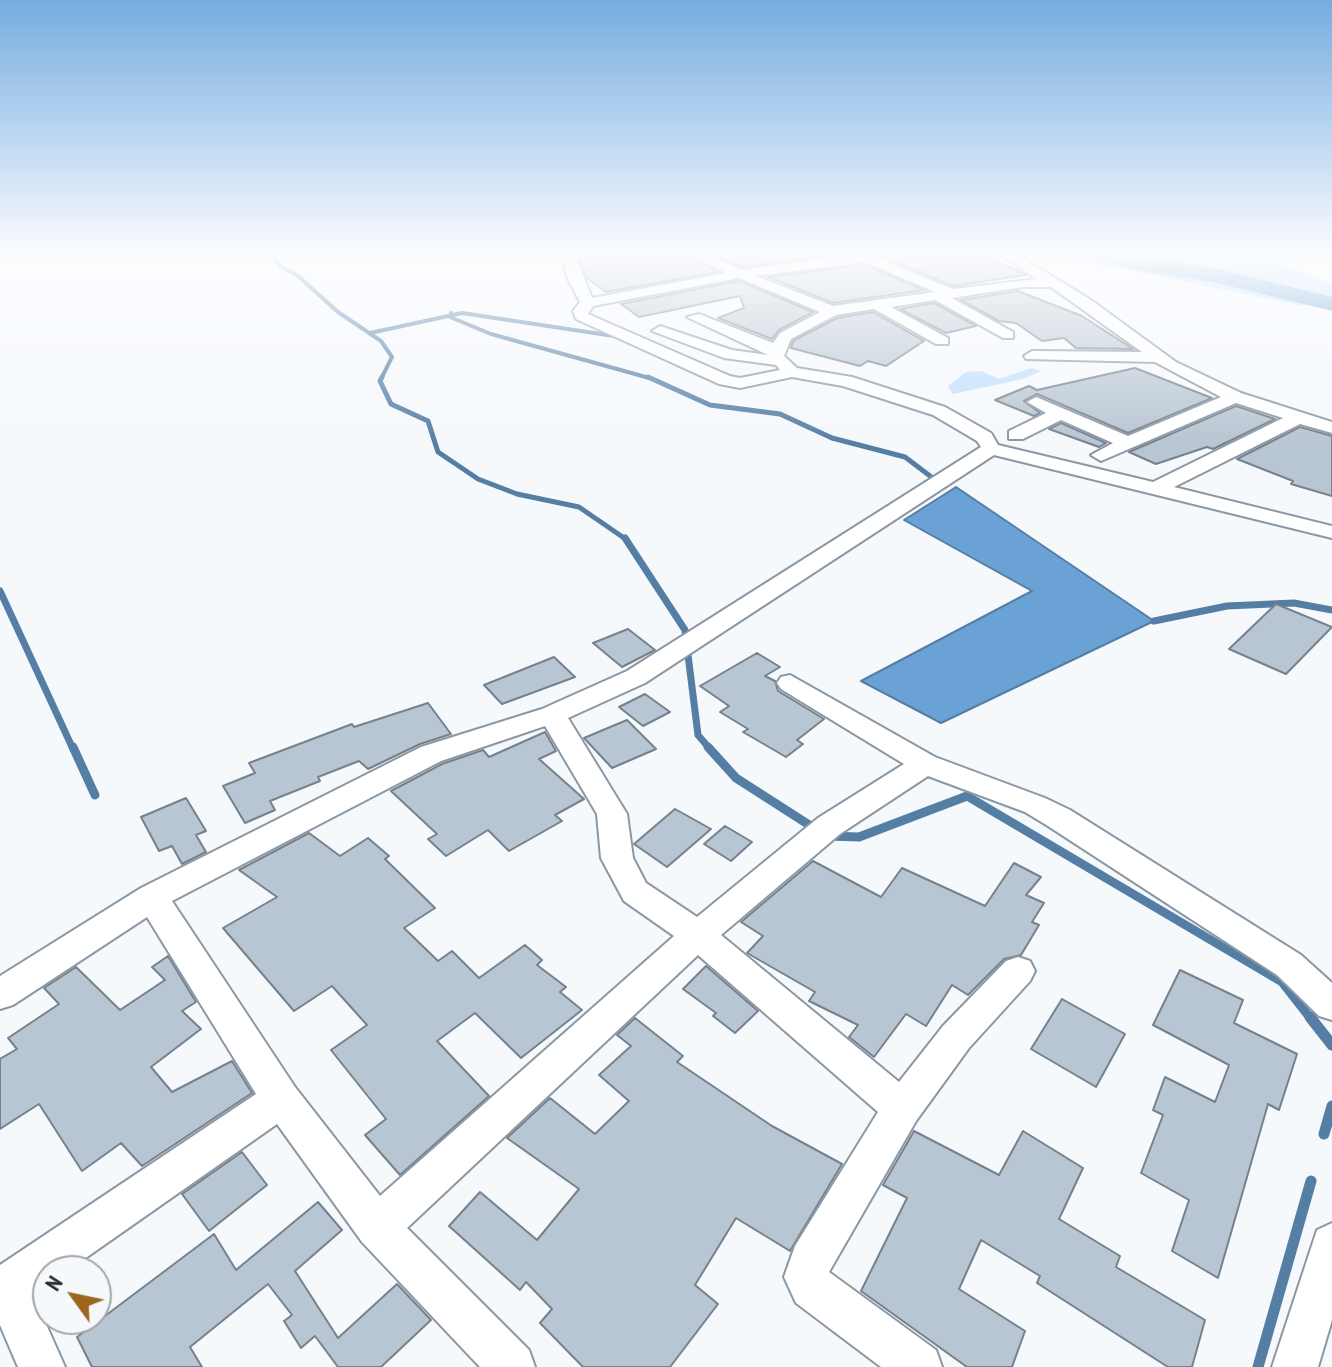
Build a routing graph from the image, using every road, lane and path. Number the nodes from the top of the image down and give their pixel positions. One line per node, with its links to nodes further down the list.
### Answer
1 (583, 317): 12 (street)
2 (694, 317): 12 (street)
3 (821, 317): 12 (street)
4 (899, 317): 9 (street)
5 (980, 317): 8 (street)
6 (1104, 317): 11 (street)
7 (660, 331): 12 (street)
8 (1008, 335)
9 (942, 341)
10 (1032, 356): 11 (street)
11 (1154, 357): 13 (street)
12 (782, 361): 20 (street)
13 (1235, 397): 16 (street); 19 (street)
14 (1036, 402): 15 (street)
15 (1060, 413): 18 (street); 19 (street)
16 (1298, 418): 17 (street); 22 (street)
17 (1332, 428)
18 (1016, 435)
19 (1128, 443): 21 (street)
20 (991, 449): 22 (street); 25 (street)
21 (1101, 455)
22 (1153, 490): 23 (street)
23 (1332, 532)
24 (790, 683): 26 (street)
25 (552, 715): 27 (street); 28 (street)
26 (925, 764): 28 (street); 31 (street)
27 (152, 897): 30 (street); 32 (street)
28 (698, 935): 33 (street); 34 (street)
29 (1018, 971): 33 (street)
30 (0, 994)
31 (1332, 1005)
32 (281, 1099): 34 (street); 36 (street)
33 (902, 1108): 39 (street)
34 (377, 1227): 38 (street)
35 (1332, 1245): 40 (street)
36 (3, 1289): 37 (street)
37 (42, 1367)
38 (512, 1367)
39 (919, 1367)
40 (1295, 1367)

